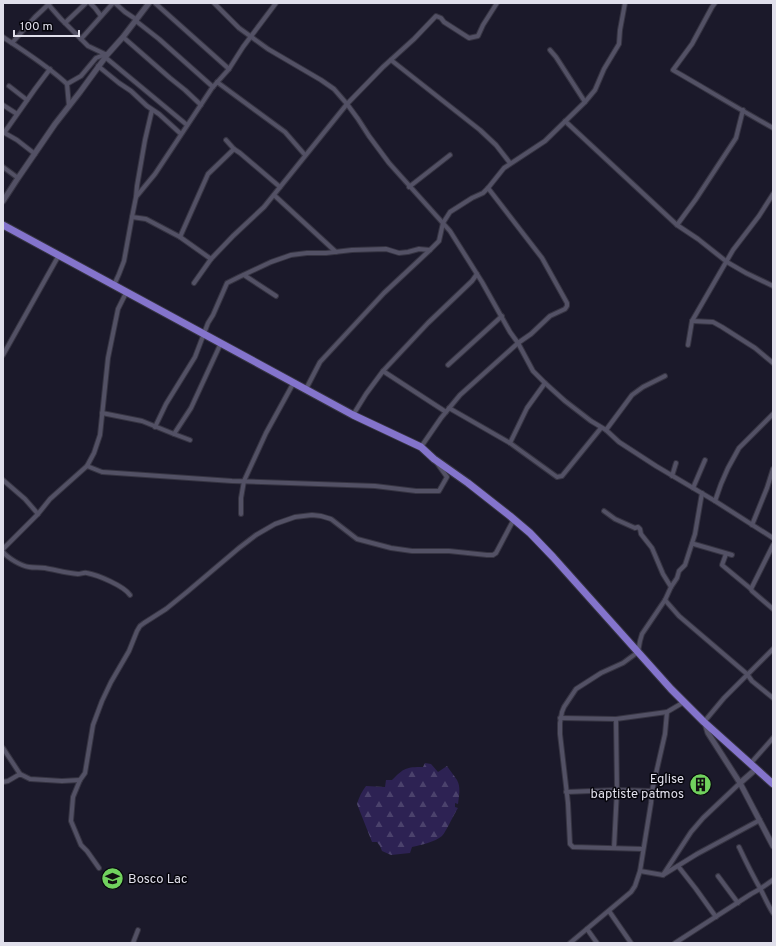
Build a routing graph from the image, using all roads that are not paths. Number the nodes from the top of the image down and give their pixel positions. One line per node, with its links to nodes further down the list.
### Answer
1 (86, 3): 15 (street)
2 (90, 3): 13 (street)
3 (114, 3): 13 (street); 14 (street)
4 (149, 3): 14 (street)
5 (155, 3): 26 (street)
6 (214, 3): 18 (street)
7 (276, 3): 18 (street)
8 (497, 3): 23 (street)
9 (625, 3): 32 (street)
10 (708, 3): 12 (street)
11 (48, 4): 15 (street); 20 (street)
12 (714, 5): 38 (street)
13 (100, 16): 19 (street)
14 (136, 20): 17 (street); 30 (street)
15 (65, 23): 19 (street)
16 (3, 37): 20 (street)
17 (123, 37): 22 (street); 35 (street)
18 (251, 37): 26 (street); 33 (street)
19 (81, 39): 22 (street)
20 (12, 43): 25 (street)
21 (550, 50): 32 (street)
22 (106, 55): 24 (street); 28 (street); 41 (street)
23 (391, 60): 33 (street); 50 (street)
24 (98, 66): 36 (street); 37 (street)
25 (50, 69): 28 (street); 31 (street)
26 (229, 69): 27 (street)
27 (217, 82): 30 (street); 48 (street)
28 (67, 84): 36 (street)
29 (9, 86): 31 (street)
30 (213, 87): 35 (street)
31 (27, 100): 39 (street)
32 (584, 102): 40 (street)
33 (347, 104): 48 (street); 54 (street)
34 (3, 105): 39 (street)
35 (201, 105): 41 (street)
36 (69, 106): 47 (street)
37 (152, 110): 44 (street); 60 (street)
38 (743, 110): 42 (street); 66 (street)
39 (17, 114): 43 (street)
40 (565, 121): 50 (street); 66 (street)
41 (187, 125): 44 (street)
42 (772, 126)
43 (4, 133): 47 (street)
44 (181, 134): 60 (street)
45 (226, 140): 46 (street)
46 (234, 149): 53 (street); 67 (street)
47 (35, 154): 52 (street)
48 (305, 155): 53 (street)
49 (450, 155): 54 (street)
50 (510, 163): 55 (street)
51 (3, 167): 52 (street)
52 (18, 178): 57 (street)
53 (280, 187): 59 (street)
54 (409, 187): 64 (street)
55 (488, 188): 64 (street); 83 (street)
56 (3, 190): 57 (street)
57 (8, 193): 61 (street)
58 (773, 194): 62 (street)
59 (274, 195): 69 (street); 71 (street)
60 (136, 197): 63 (street)
61 (3, 201)
62 (771, 201): 72 (street)
63 (132, 217): 67 (street); 76 (street)
64 (443, 223): 68 (street); 74 (street)
65 (3, 225): 70 (highway)
66 (677, 225): 72 (street)
67 (180, 237): 71 (street)
68 (430, 250): 69 (street); 93 (street)
69 (336, 252): 73 (street)
70 (59, 255): 76 (highway); 86 (street)
71 (211, 259): 75 (street)
72 (727, 262): 77 (street); 81 (street)
73 (244, 274): 79 (street); 82 (street)
74 (477, 274): 80 (street); 89 (street)
75 (194, 283)
76 (114, 285): 78 (highway)
77 (773, 286)
78 (126, 292): 82 (highway); 96 (street)
79 (276, 296)
80 (502, 316): 83 (street); 88 (street)
81 (692, 321): 85 (street); 87 (street)
82 (204, 334): 84 (highway); 99 (street)
83 (518, 342): 92 (street); 94 (street)
84 (221, 343): 91 (highway); 102 (street)
85 (688, 345)
86 (3, 355)
87 (773, 363)
88 (448, 365)
89 (383, 370): 95 (street); 98 (street)
90 (665, 376): 101 (street)
91 (294, 382): 93 (highway); 113 (street)
92 (545, 383): 100 (street); 104 (street)
93 (306, 389): 98 (highway)
94 (449, 408): 95 (street); 104 (street)
95 (446, 412): 105 (street)
96 (102, 413): 99 (street); 109 (street)
97 (773, 414): 116 (street)
98 (354, 415): 105 (highway)
99 (155, 427): 102 (street)
100 (601, 428): 101 (street); 104 (street)
101 (606, 430): 111 (street)
102 (174, 434): 103 (street)
103 (190, 440)
104 (510, 443)
105 (421, 447): 106 (highway)
106 (434, 459): 113 (street); 120 (highway)
107 (705, 460): 114 (street)
108 (676, 463): 111 (street)
109 (87, 466): 113 (street); 118 (street)
110 (773, 469): 121 (street)
111 (672, 476): 114 (street)
112 (3, 480): 118 (street)
113 (244, 481): 119 (street)
114 (693, 488): 115 (street)
115 (702, 493): 116 (street); 123 (street)
116 (715, 501): 121 (street)
117 (604, 511): 129 (street)
118 (38, 514): 125 (street)
119 (241, 514)
120 (514, 519): 135 (highway); 148 (street)
121 (752, 525): 122 (street)
122 (773, 538)
123 (692, 544): 127 (street); 129 (street)
124 (773, 545): 130 (street)
125 (3, 549)
126 (3, 552): 131 (street)
127 (726, 554): 128 (street); 130 (street)
128 (732, 555)
129 (671, 587): 132 (street)
130 (751, 589): 133 (street)
131 (130, 596)
132 (665, 600): 135 (street); 136 (street)
133 (773, 609)
134 (773, 649): 136 (street)
135 (638, 652): 138 (highway); 140 (street)
136 (747, 674): 137 (street); 142 (street)
137 (773, 698)
138 (684, 702): 139 (street); 142 (highway)
139 (667, 712): 141 (street); 153 (street)
140 (560, 718): 141 (street); 154 (street)
141 (616, 719): 152 (street)
142 (704, 722): 145 (highway); 150 (street)
143 (773, 738): 145 (street)
144 (3, 748): 147 (street)
145 (750, 764): 146 (highway)
146 (756, 769): 150 (street); 151 (highway)
147 (20, 774): 148 (street); 149 (street)
148 (80, 780): 161 (street)
149 (3, 782)
150 (740, 783): 155 (street); 163 (street)
151 (773, 784)
152 (617, 790): 153 (street); 154 (street); 158 (street)
153 (652, 791): 159 (street)
154 (566, 792): 158 (street)
155 (760, 820): 156 (street); 160 (street)
156 (773, 846)
157 (739, 847): 166 (street)
158 (614, 848): 159 (street)
159 (644, 849): 162 (street)
160 (678, 866): 163 (street); 170 (street)
161 (99, 868)
162 (640, 871): 163 (street); 168 (street)
163 (663, 875)
164 (718, 876): 167 (street)
165 (773, 880): 166 (street)
166 (760, 889): 167 (street); 169 (street)
167 (738, 903): 170 (street)
168 (609, 911): 171 (street); 176 (street)
169 (773, 912)
170 (716, 917): 177 (street)
171 (587, 929): 174 (street); 175 (street)
172 (138, 930): 173 (street)
173 (133, 943)
174 (570, 943)
175 (597, 943)
176 (631, 943)
177 (675, 943)

